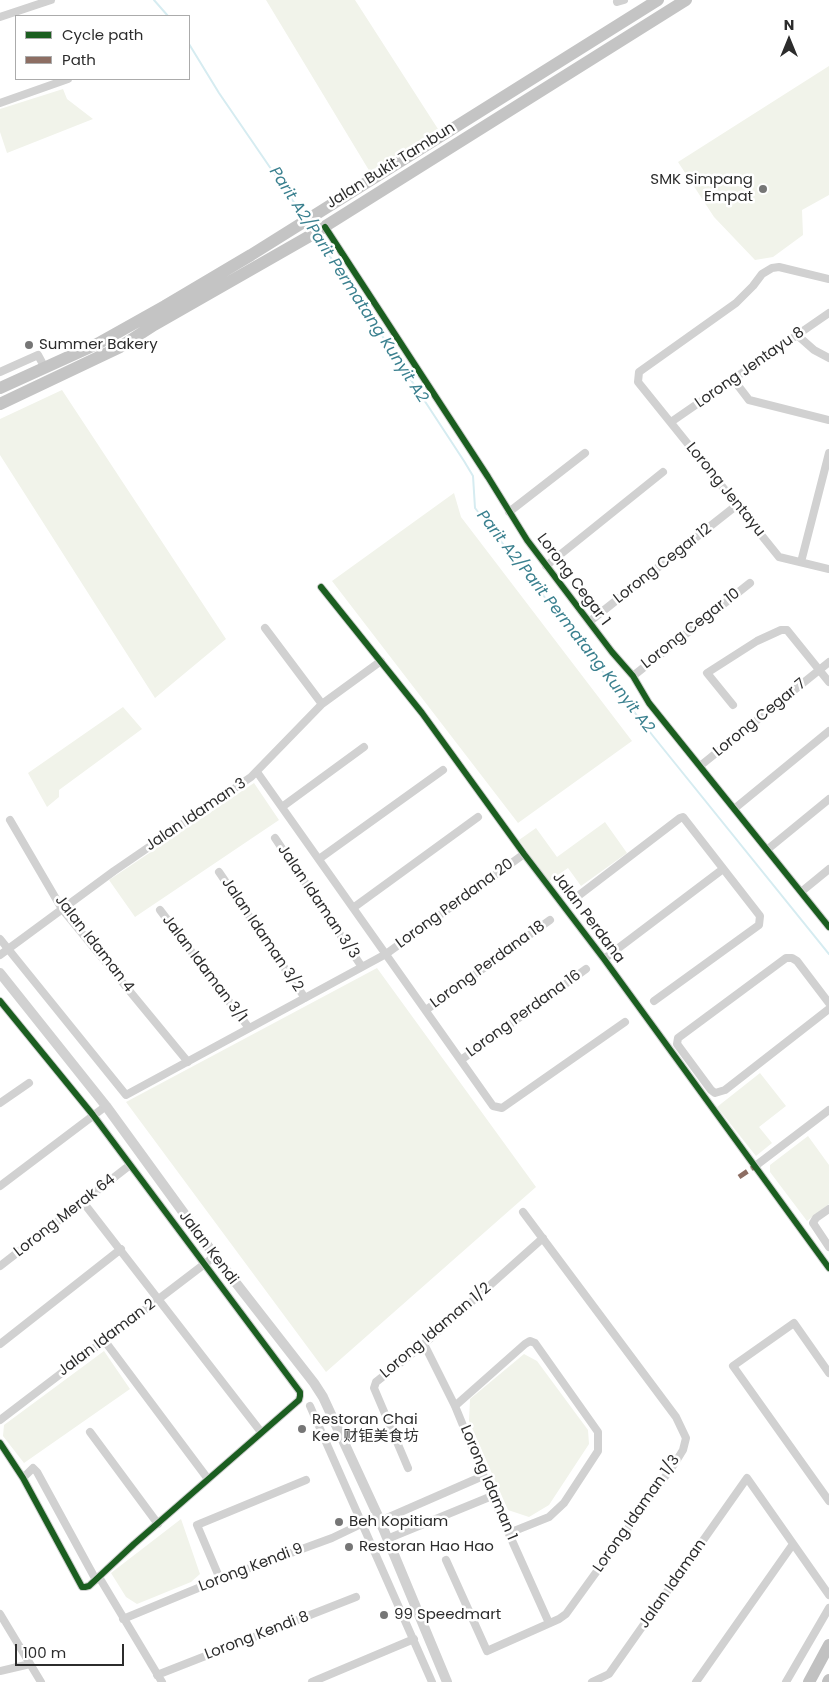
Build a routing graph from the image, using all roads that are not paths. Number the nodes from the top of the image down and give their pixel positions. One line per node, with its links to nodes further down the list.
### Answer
1 (51, 0): 4 (street)
2 (658, 0): 12 (main road, Jalan Bukit Tambun)
3 (686, 0): 7 (main road, Jalan Bukit Tambun)
4 (0, 17)
5 (65, 80): 6 (street)
6 (0, 103)
7 (323, 227): 16 (main road, Jalan Bukit Tambun); 23 (street, Lorong Cegar 1)
8 (829, 279): 18 (street, Lorong Jentayu)
9 (829, 313): 10 (street, Lorong Jentayu 8)
10 (797, 335): 11 (street); 14 (street, Lorong Jentayu 8)
11 (829, 358)
12 (45, 368): 13 (street); 15 (main road, Jalan Bukit Tambun)
13 (0, 372)
14 (733, 379): 17 (street); 18 (street, Lorong Jentayu 8)
15 (0, 388)
16 (0, 404)
17 (829, 420)
18 (671, 422): 22 (street, Lorong Jentayu)
19 (585, 453): 23 (street)
20 (829, 453): 24 (street)
21 (663, 472): 25 (street)
22 (737, 505): 24 (street, Lorong Jentayu); 29 (street, Lorong Cegar 12)
23 (509, 512): 25 (street, Lorong Cegar 1)
24 (801, 562): 26 (street, Lorong Jentayu)
25 (546, 566): 29 (street, Lorong Cegar 1)
26 (829, 569)
27 (750, 583): 34 (street, Lorong Cegar 10)
28 (321, 587): 31 (street, Jalan Perdana)
29 (589, 622): 34 (street, Lorong Cegar 1)
30 (265, 628): 36 (street)
31 (381, 661): 36 (street, Jalan Idaman 3); 50 (street, Jalan Perdana)
32 (829, 662): 33 (street, Lorong Cegar 7)
33 (820, 670): 35 (street); 37 (street); 40 (street, Lorong Cegar 7)
34 (633, 676): 40 (street, Lorong Cegar 1)
35 (829, 682)
36 (322, 704): 42 (street, Jalan Idaman 3)
37 (733, 705)
38 (829, 731): 45 (street)
39 (364, 747): 44 (street)
40 (700, 766): 45 (street, Lorong Cegar 1)
41 (443, 770): 51 (street)
42 (257, 772): 44 (street); 58 (street, Jalan Idaman 3)
43 (829, 799): 49 (street)
44 (282, 807): 51 (street)
45 (734, 809): 49 (street, Lorong Cegar 1)
46 (478, 817): 57 (street)
47 (10, 820): 58 (street, Jalan Idaman 4)
48 (275, 838): 67 (street, Jalan Idaman 3/3)
49 (768, 849): 55 (street, Lorong Cegar 1)
50 (524, 854): 64 (street, Lorong Perdana 20); 66 (street, Jalan Perdana)
51 (319, 859): 57 (street)
52 (723, 869): 56 (street); 66 (street); 72 (street)
53 (829, 869): 55 (street)
54 (219, 872): 70 (street, Jalan Idaman 3/2)
55 (801, 892): 61 (street, Lorong Cegar 1)
56 (578, 896)
57 (354, 908): 64 (street)
58 (62, 909): 63 (street, Jalan Idaman 3); 79 (street, Jalan Idaman 4)
59 (160, 910): 77 (street, Jalan Idaman 3/1)
60 (550, 920): 75 (street, Lorong Perdana 18)
61 (829, 928)
62 (0, 939): 63 (street)
63 (8, 949): 65 (street, Jalan Idaman 3); 79 (street, Lorong Perdana 20)
64 (386, 954): 67 (street, Lorong Perdana 20); 75 (street)
65 (0, 955)
66 (604, 959): 86 (street, Jalan Perdana)
67 (362, 967): 70 (street, Lorong Perdana 20)
68 (586, 969): 78 (street, Lorong Perdana 16)
69 (0, 973): 82 (street, Jalan Kendi)
70 (305, 998): 77 (street, Lorong Perdana 20)
71 (0, 1001): 84 (street, Jalan Kendi)
72 (654, 1001)
73 (829, 1003): 74 (street)
74 (829, 1009)
75 (426, 1010): 78 (street)
76 (625, 1022): 78 (street)
77 (248, 1028): 79 (street, Lorong Perdana 20)
78 (461, 1060)
79 (188, 1062)
80 (29, 1083): 81 (street)
81 (0, 1104)
82 (106, 1106): 84 (street); 94 (street, Jalan Kendi)
83 (829, 1110): 86 (street)
84 (93, 1115): 85 (street, Jalan Kendi); 87 (street)
85 (130, 1165): 88 (street, Lorong Merak 64); 95 (street, Jalan Kendi)
86 (754, 1167): 97 (street, Jalan Perdana)
87 (0, 1186)
88 (83, 1202): 93 (street); 96 (street, Lorong Merak 64)
89 (829, 1209): 92 (street)
90 (523, 1212): 91 (street, Lorong Idaman 1/3)
91 (543, 1238): 101 (street, Lorong Idaman 1/2); 130 (street, Lorong Idaman 1/3)
92 (829, 1247)
93 (121, 1249): 98 (street); 100 (street)
94 (215, 1256): 95 (street, Jalan Idaman 2); 116 (street, Jalan Kendi)
95 (204, 1264): 98 (street, Jalan Idaman 2); 107 (street, Jalan Kendi)
96 (0, 1266)
97 (829, 1268)
98 (158, 1299): 99 (street, Jalan Idaman 2); 107 (street)
99 (104, 1340): 105 (street, Jalan Idaman 2); 112 (street)
100 (0, 1344)
101 (424, 1344): 104 (street, Lorong Idaman 1); 109 (street, Lorong Idaman 1/2)
102 (829, 1373): 115 (street)
103 (310, 1406): 118 (street)
104 (455, 1406): 110 (street, Lorong Idaman 1); 119 (street)
105 (0, 1420)
106 (90, 1432): 117 (street)
107 (261, 1432): 112 (street)
108 (0, 1443): 111 (street)
109 (408, 1468)
110 (483, 1476): 114 (street, Lorong Idaman 1); 116 (street, Lorong Kendi 9)
111 (23, 1478): 123 (street); 123 (street)
112 (208, 1479): 117 (street)
113 (306, 1480): 124 (street)
114 (492, 1496): 119 (street, Lorong Idaman 1); 120 (street)
115 (829, 1501)
116 (379, 1518): 118 (street, Lorong Kendi 9); 120 (street, Jalan Kendi)
117 (158, 1524): 123 (street)
118 (362, 1524): 124 (street, Lorong Kendi 9); 131 (street)
119 (509, 1533): 130 (street, Lorong Idaman 1)
120 (387, 1539): 139 (street, Jalan Kendi)
121 (793, 1544): 125 (street); 140 (street, Jalan Idaman); 141 (street)
122 (446, 1560): 130 (street, Lorong Idaman 1/3)
123 (97, 1579): 129 (street)
124 (220, 1579): 129 (street, Lorong Kendi 9)
125 (829, 1596)
126 (356, 1597): 135 (street, Lorong Kendi 8)
127 (829, 1608): 142 (street)
128 (0, 1614): 133 (street)
129 (124, 1619): 135 (street)
130 (549, 1624)
131 (414, 1639): 137 (street); 138 (street)
132 (829, 1645): 143 (highway)
133 (30, 1664): 134 (street); 136 (street)
134 (0, 1671)
135 (160, 1678)
136 (41, 1682)
137 (312, 1682)
138 (432, 1682)
139 (447, 1682)
140 (592, 1682)
141 (696, 1682)
142 (786, 1682)
143 (808, 1682)

